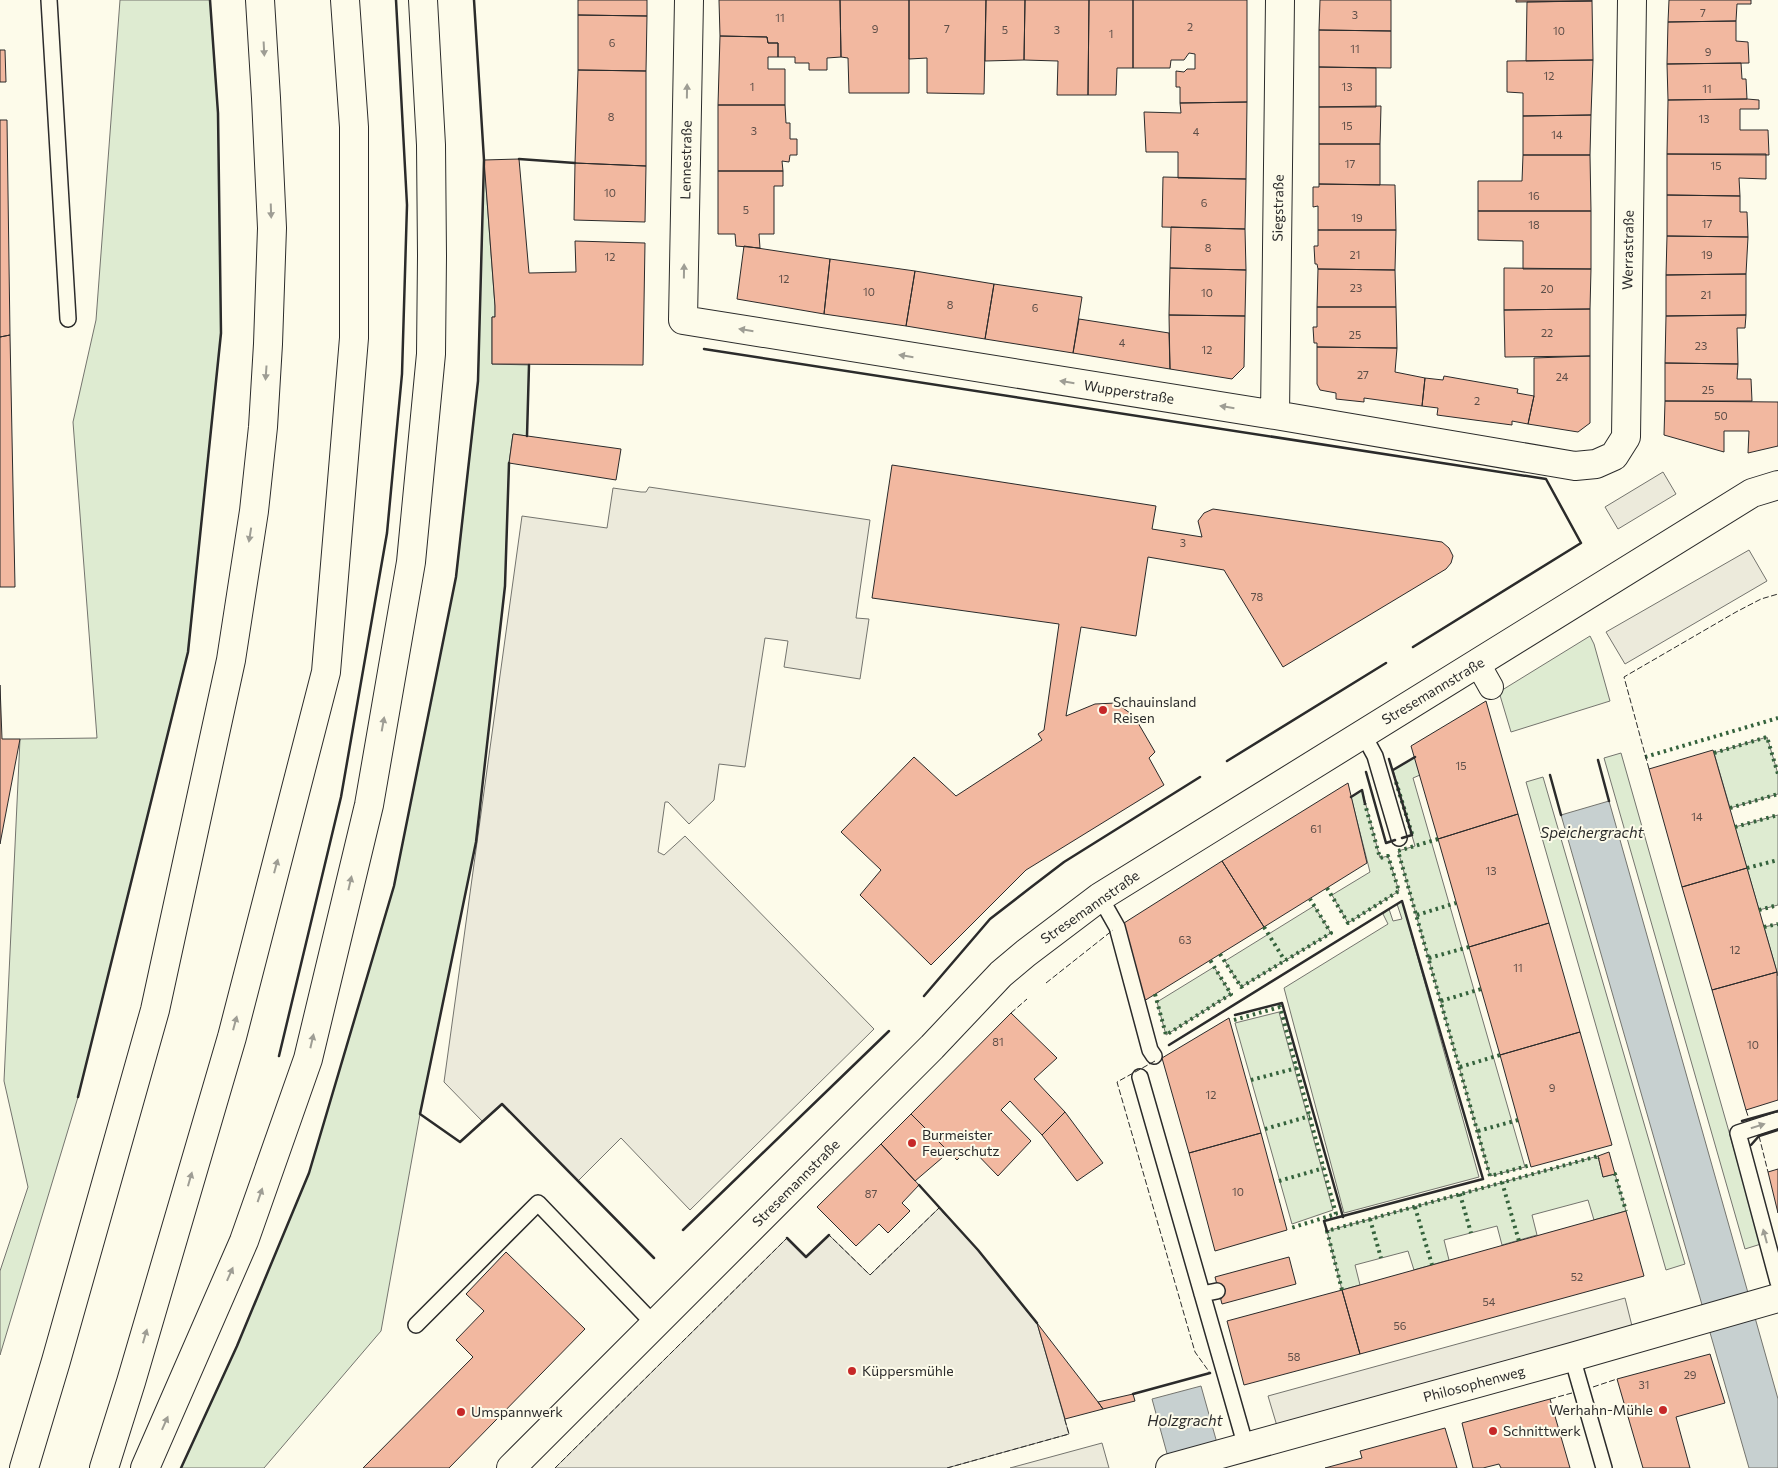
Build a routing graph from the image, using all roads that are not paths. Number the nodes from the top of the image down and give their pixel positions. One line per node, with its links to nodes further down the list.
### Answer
1 (49, 0): 8 (lane)
2 (260, 0): 25 (main road, one-way to 25)
3 (345, 0): 26 (main road, one-way to 3)
4 (423, 0): 27 (main road, one-way to 4)
5 (689, 0): 9 (main road, Lennestraße, one-way to 5)
6 (1280, 0): 10 (main road, Siegstraße)
7 (1632, 0): 11 (main road, Werrastraße)
8 (68, 319)
9 (683, 320): 10 (main road, Wupperstraße, one-way to 9)
10 (1275, 415): 11 (main road, Wupperstraße)
11 (1575, 466)
12 (1778, 485): 13 (main road, Stresemannstraße)
13 (1363, 734): 14 (lane); 15 (main road, Stresemannstraße)
14 (1399, 838)
15 (1100, 897): 16 (lane); 21 (main road, Stresemannstraße)
16 (1154, 1056)
17 (1140, 1077): 24 (lane)
18 (1778, 1120): 19 (lane, one-way to 18)
19 (1778, 1282)
20 (1767, 1301): 23 (main road, Philosophenweg)
21 (654, 1325): 22 (lane); 28 (main road, Stresemannstraße)
22 (416, 1326)
23 (1572, 1358): 24 (main road, Philosophenweg); 30 (lane)
24 (1239, 1449): 29 (main road, Philosophenweg)
25 (24, 1468)
26 (104, 1468)
27 (145, 1468)
28 (511, 1468)
29 (1170, 1468)
30 (1604, 1468)

